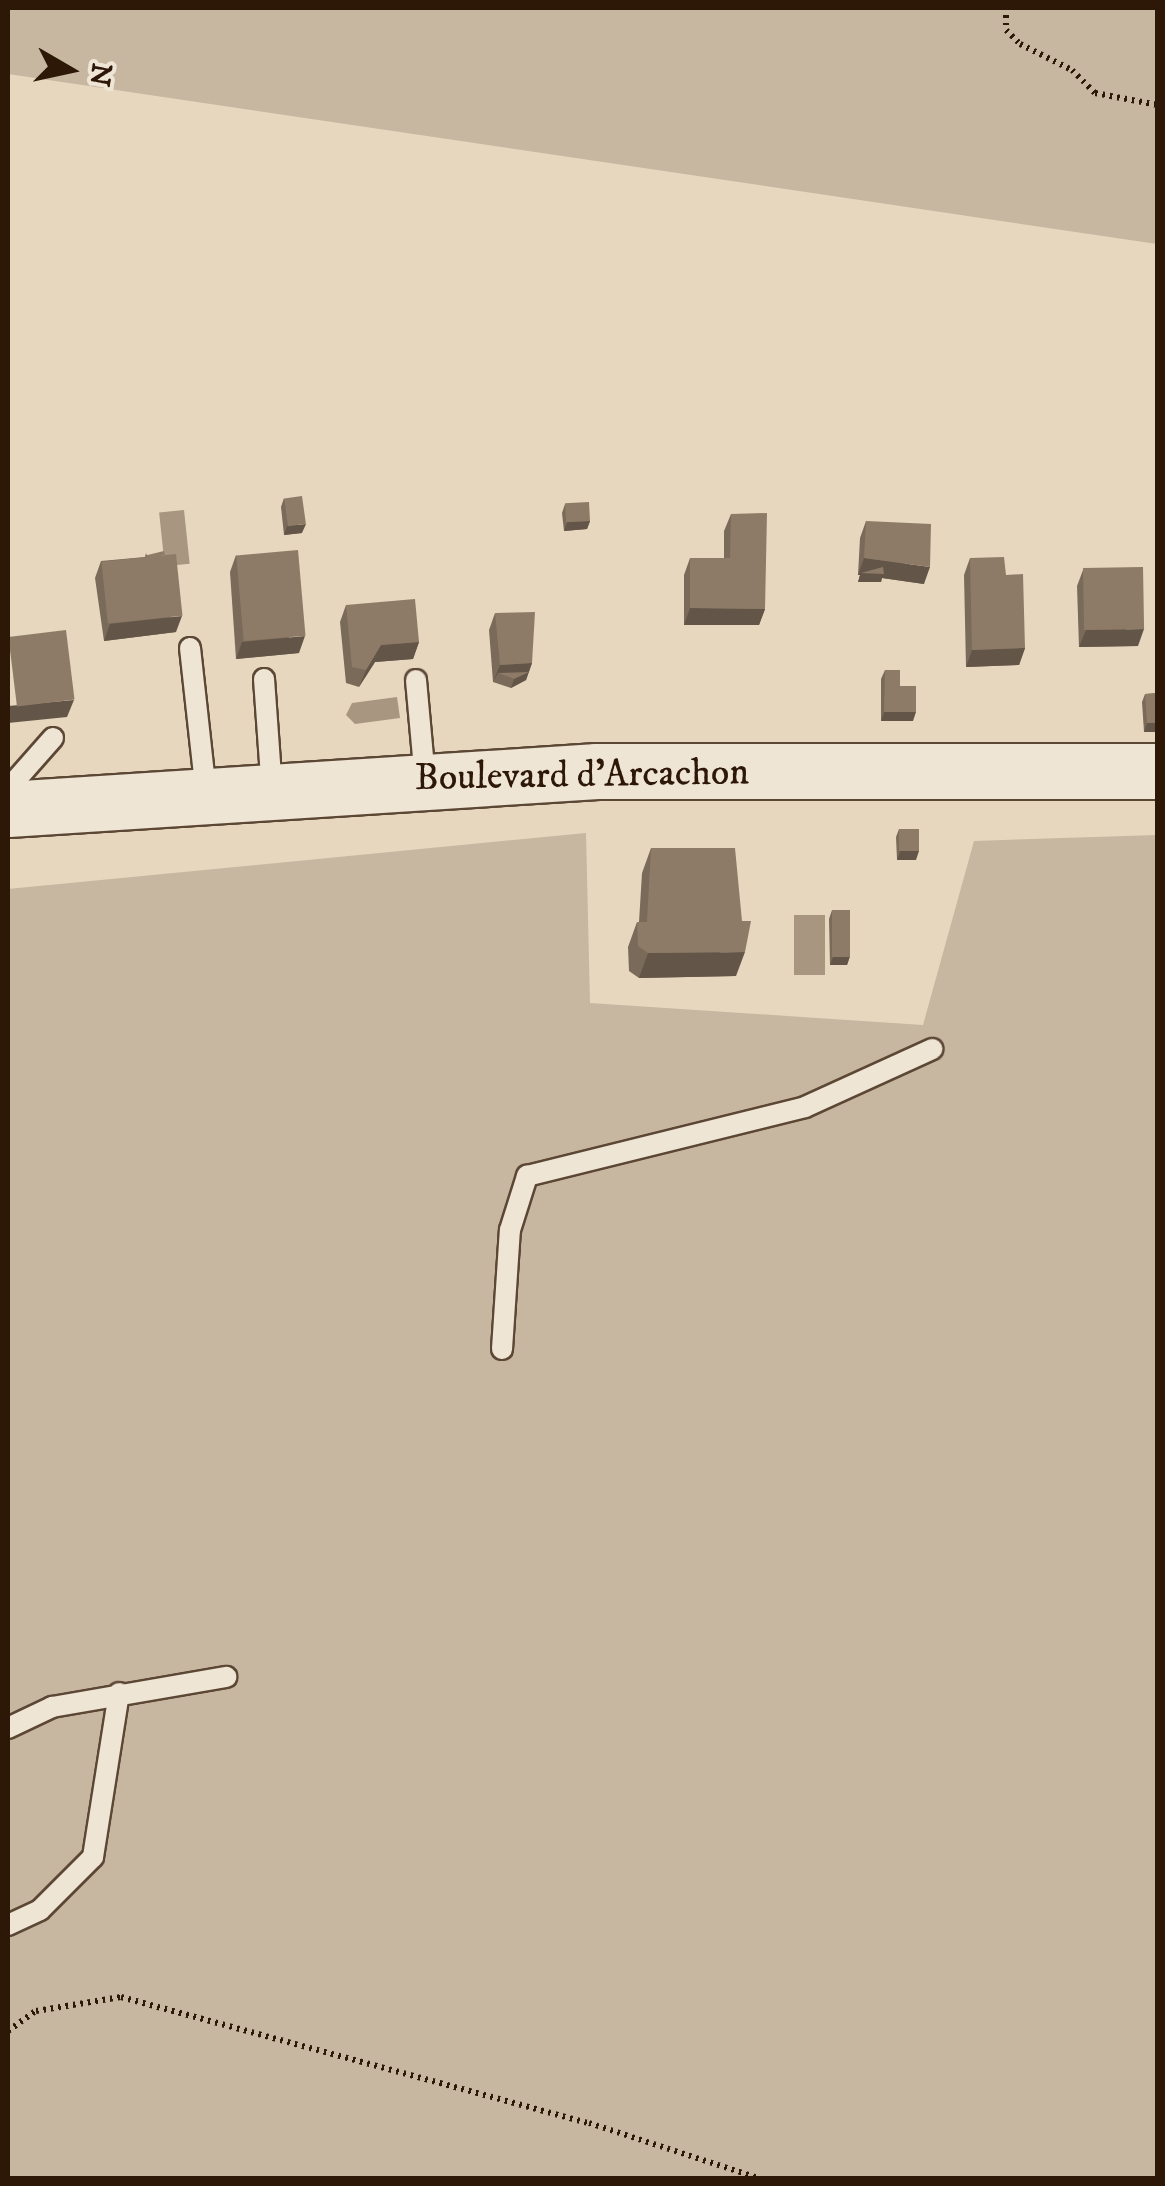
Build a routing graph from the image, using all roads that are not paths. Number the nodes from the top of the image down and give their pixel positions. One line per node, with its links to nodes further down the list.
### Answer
1 (190, 648): 9 (lane)
2 (264, 679): 8 (lane)
3 (416, 680): 6 (lane)
4 (54, 738): 7 (lane)
5 (1158, 770): 6 (main road, Boulevard d'Arcachon)
6 (425, 778): 8 (main road, Boulevard d'Arcachon)
7 (8, 789)
8 (272, 790): 9 (main road, Boulevard d'Arcachon)
9 (206, 793): 10 (main road, Boulevard d'Arcachon)
10 (8, 809)
11 (932, 1049): 12 (lane)
12 (502, 1350)
13 (226, 1677): 14 (lane)
14 (119, 1693): 15 (lane); 16 (lane)
15 (8, 1728)
16 (8, 1924)

